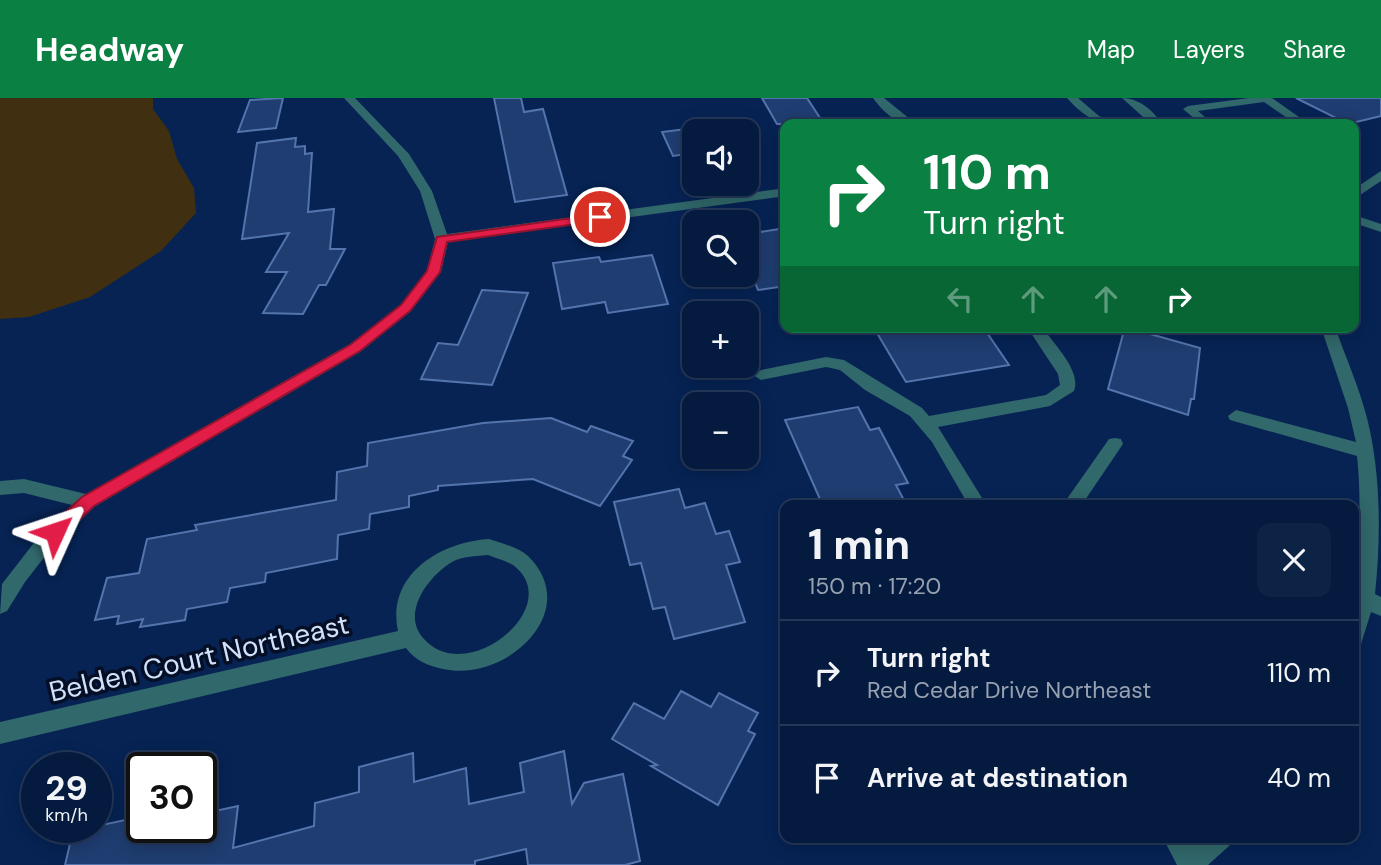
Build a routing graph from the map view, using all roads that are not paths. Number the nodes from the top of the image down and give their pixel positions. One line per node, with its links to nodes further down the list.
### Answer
1 (349, 98): 15 (street)
2 (877, 98): 5 (street)
3 (1072, 98): 6 (street)
4 (1127, 98): 7 (street)
5 (902, 119)
6 (1098, 119)
7 (1153, 119)
8 (1202, 119): 9 (street)
9 (1296, 119)
10 (1381, 175): 11 (street)
11 (1359, 191)
12 (780, 192): 15 (street)
13 (1359, 221): 14 (street)
14 (1381, 228)
15 (442, 239): 26 (street)
16 (1038, 333): 20 (street)
17 (1330, 333): 22 (street)
18 (761, 375): 20 (street)
19 (1236, 416): 22 (street)
20 (926, 423): 24 (street)
21 (1115, 444): 25 (street)
22 (1364, 451): 27 (street)
23 (0, 488): 26 (street)
24 (974, 500)
25 (1075, 500)
26 (88, 502): 28 (street)
27 (1372, 603): 29 (street)
28 (0, 605)
29 (1359, 628)
30 (410, 638): 30 (street); 31 (street, Belden Court Northeast)
31 (0, 733)
32 (1178, 843): 34 (street)
33 (1216, 843): 34 (street)
34 (1190, 864)

